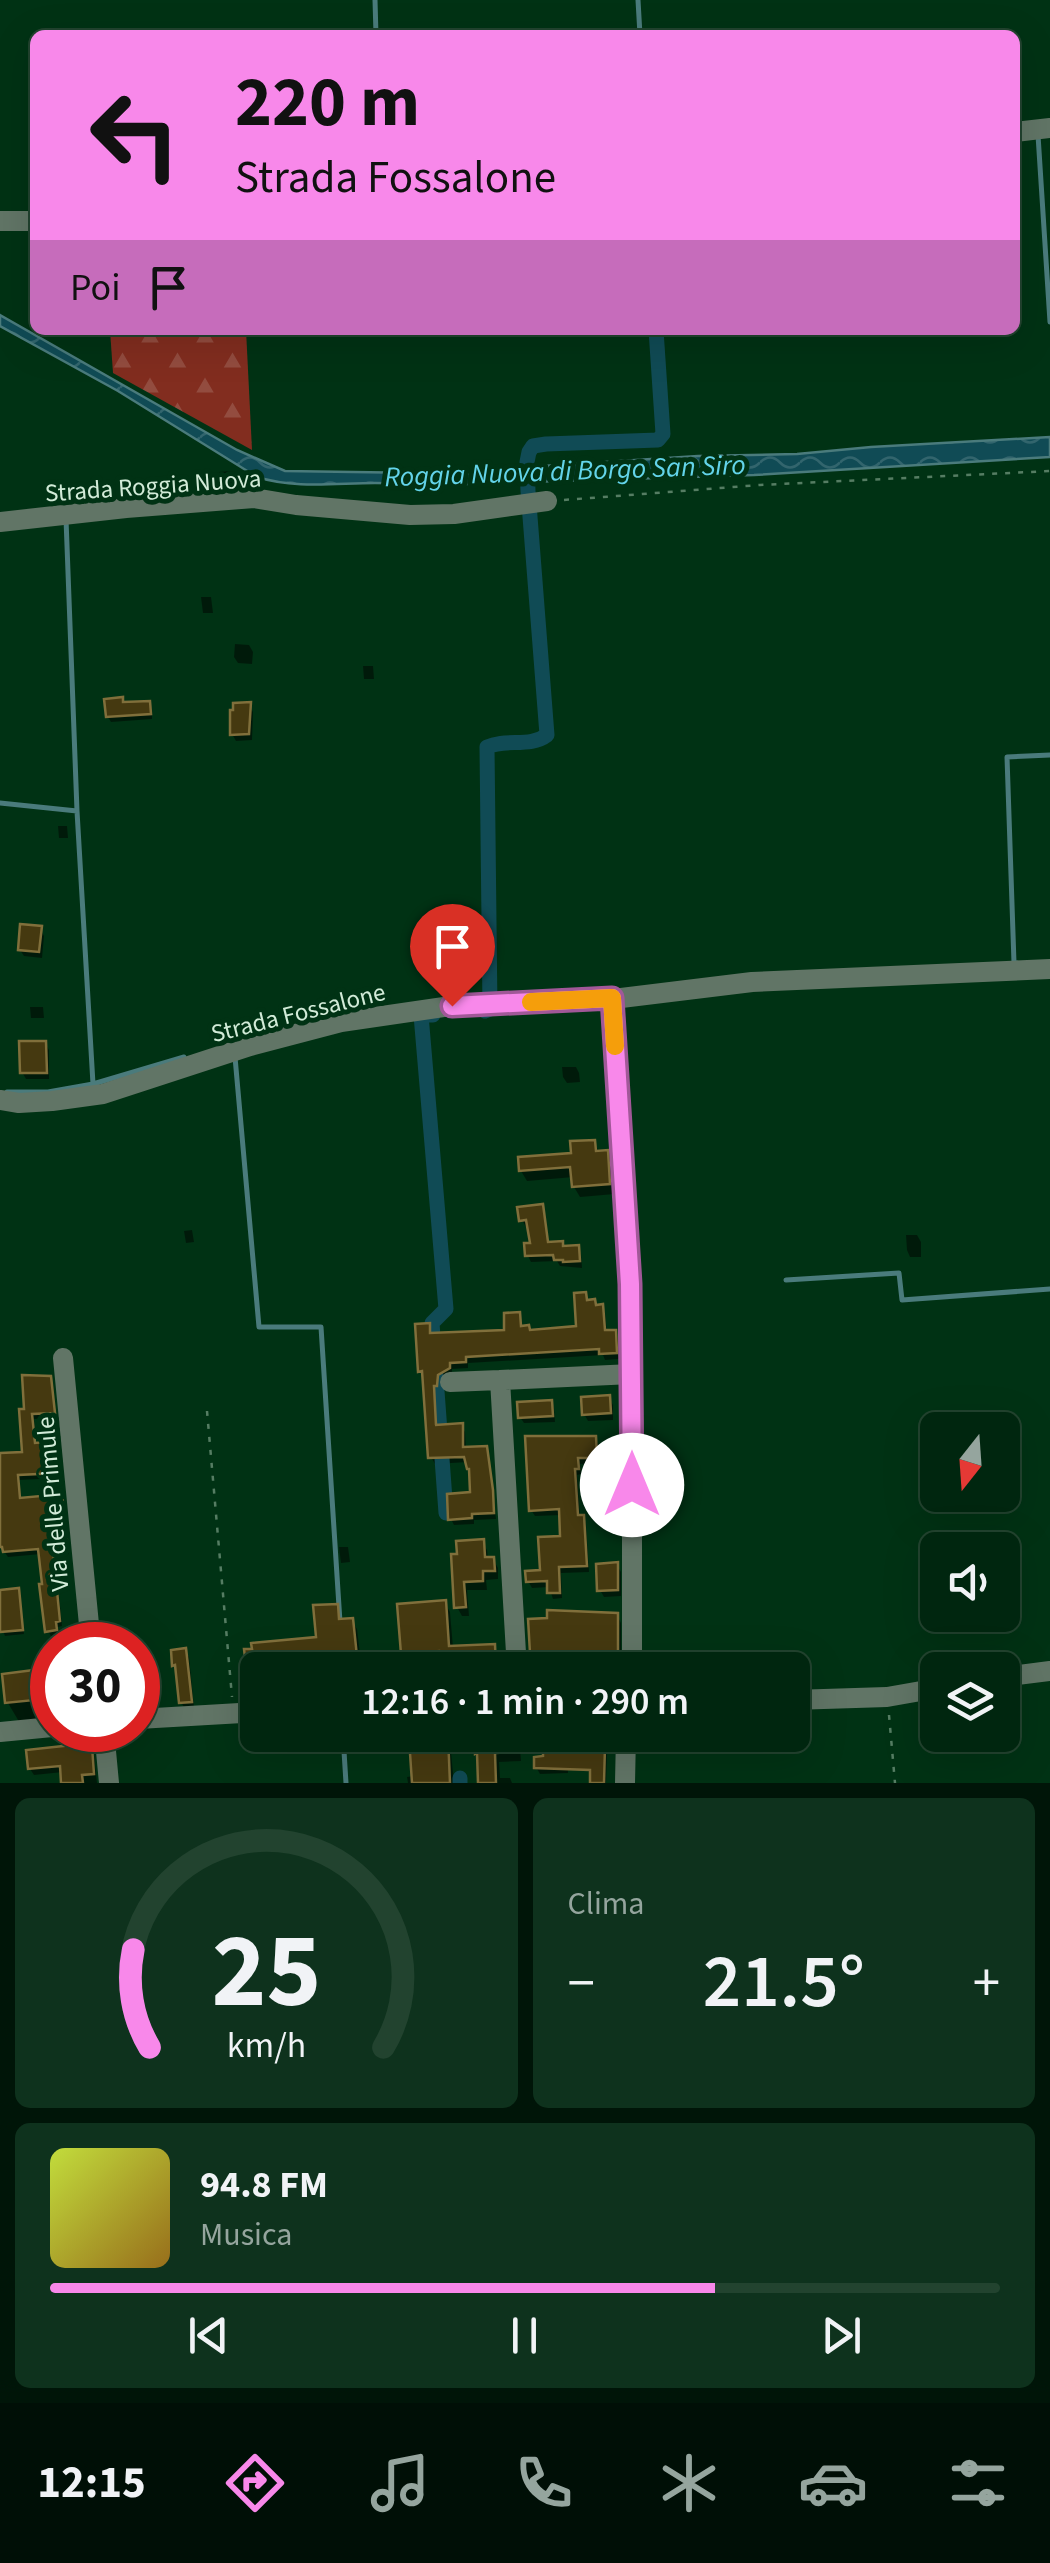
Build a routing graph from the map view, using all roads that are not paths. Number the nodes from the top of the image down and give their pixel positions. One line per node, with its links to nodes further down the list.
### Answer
1 (1050, 128): 2 (street)
2 (1020, 131)
3 (30, 221): 4 (street)
4 (0, 222)
5 (534, 501): 6 (street, Strada Roggia Nuova)
6 (0, 522)
7 (1050, 969): 8 (street, Strada Fossalone)
8 (612, 998): 9 (street, Strada Fossalone); 11 (street)
9 (0, 1100)
10 (63, 1358): 14 (street, Via delle Primule)
11 (632, 1374): 12 (street); 16 (street)
12 (500, 1380): 13 (street); 15 (street)
13 (450, 1382)
14 (89, 1622)
15 (517, 1652)
16 (632, 1652)
17 (1050, 1671): 18 (street)
18 (1020, 1675)
19 (920, 1691): 20 (street)
20 (810, 1699)
21 (240, 1713): 22 (street)
22 (160, 1718)
23 (30, 1729): 24 (street)
24 (0, 1732)
25 (106, 1752): 27 (street)
26 (626, 1752): 28 (street)
27 (109, 1783)
28 (626, 1783)

